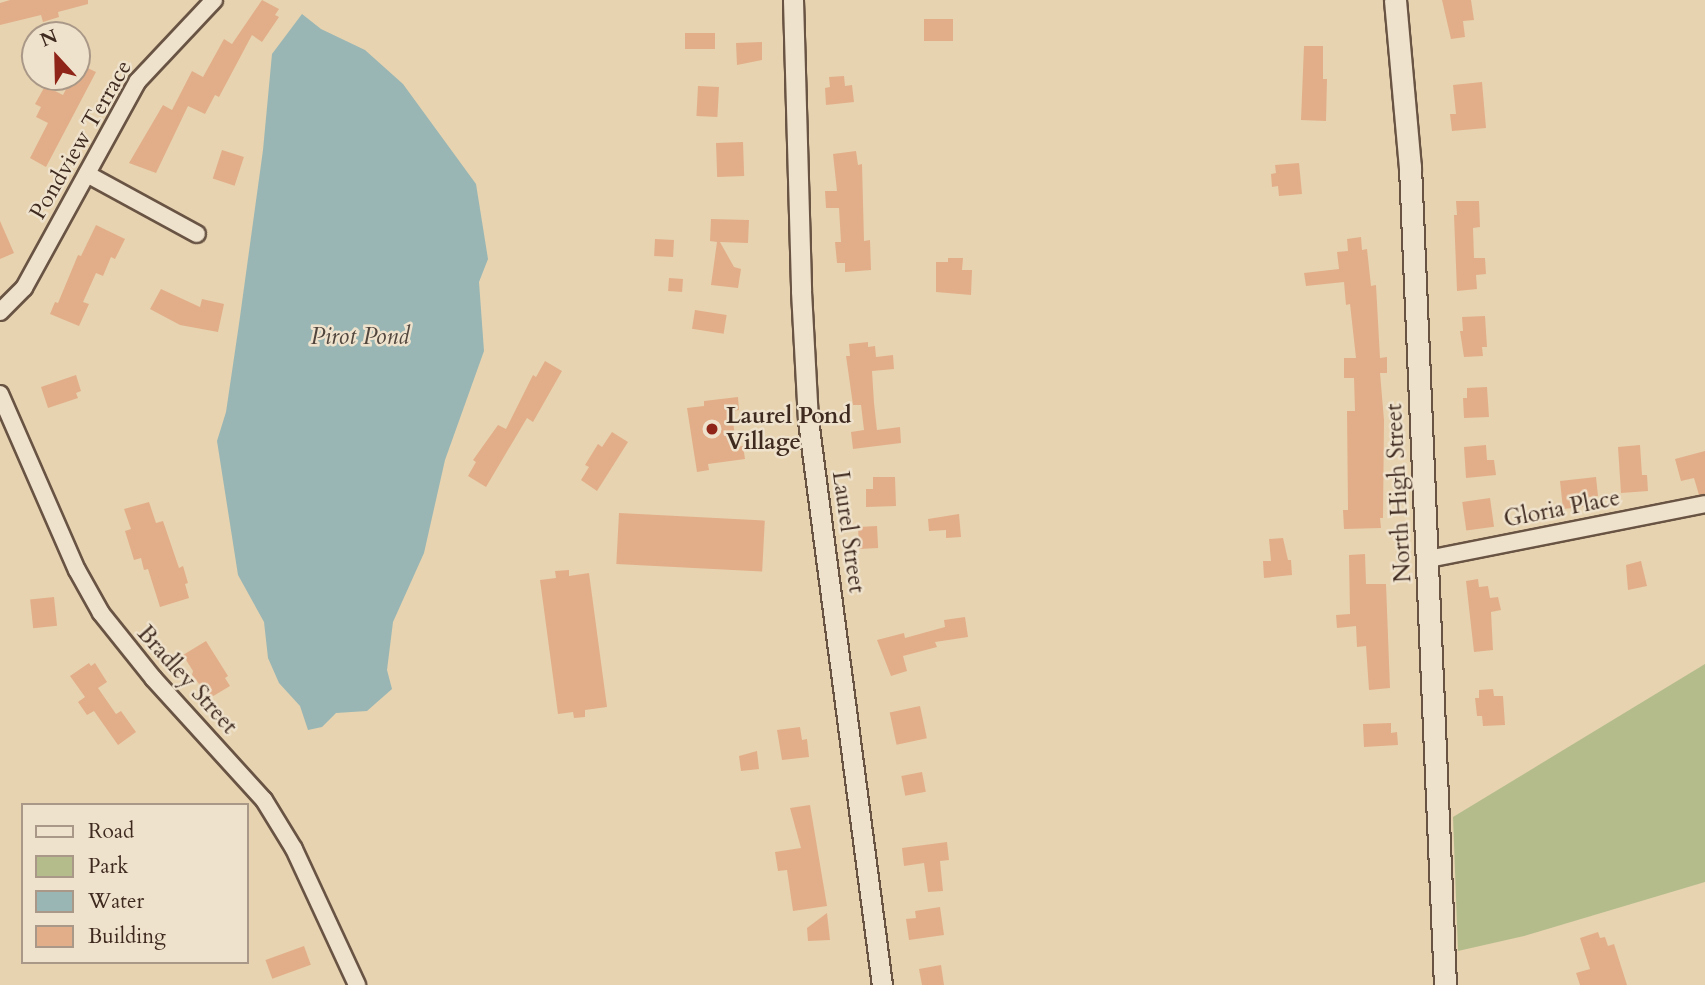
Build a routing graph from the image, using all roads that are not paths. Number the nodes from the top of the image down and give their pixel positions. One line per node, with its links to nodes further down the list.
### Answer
1 (214, 0): 4 (street, Pondview Terrace)
2 (793, 0): 11 (street, Laurel Street)
3 (1395, 0): 9 (main road, North High Street)
4 (87, 174): 5 (street); 6 (street, Pondview Terrace)
5 (197, 234)
6 (0, 312)
7 (0, 394): 10 (street, Bradley Street)
8 (1705, 504): 9 (street, Gloria Place)
9 (1429, 559): 12 (main road, North High Street)
10 (357, 985)
11 (882, 985)
12 (1445, 985)

